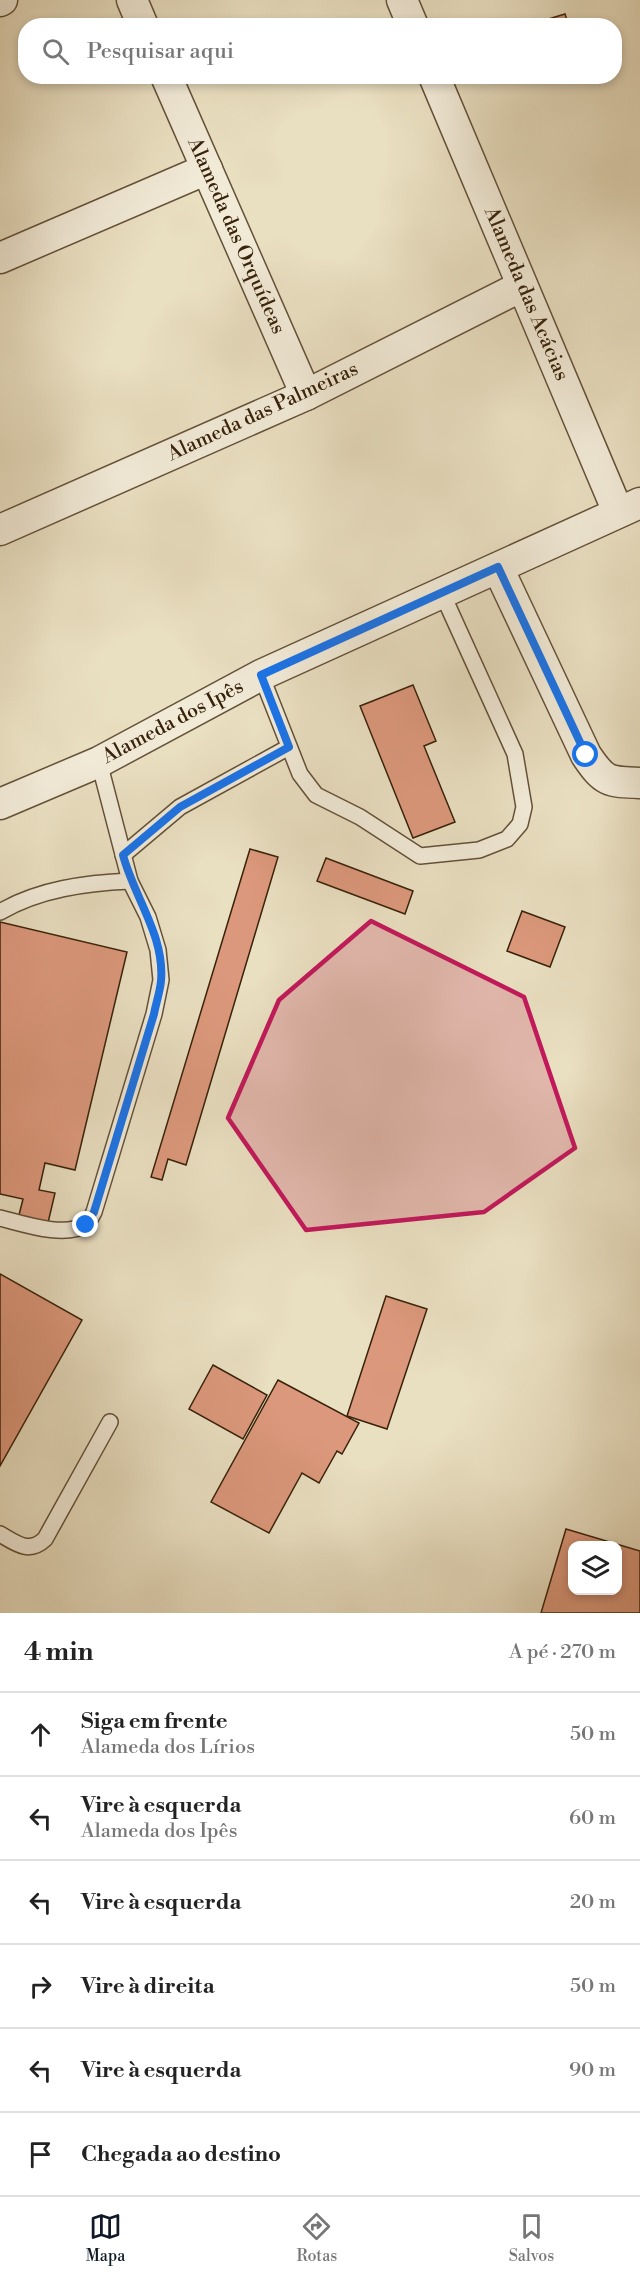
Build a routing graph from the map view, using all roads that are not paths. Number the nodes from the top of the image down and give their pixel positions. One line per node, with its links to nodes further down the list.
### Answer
1 (132, 0): 3 (street)
2 (402, 0): 4 (street)
3 (140, 18)
4 (410, 18)
5 (170, 84): 7 (street, Alameda das Orquídeas)
6 (437, 84): 9 (street, Alameda das Acácias)
7 (207, 169): 8 (street); 10 (street, Alameda das Orquídeas)
8 (0, 258)
9 (522, 286): 10 (street, Alameda das Palmeiras); 11 (street, Alameda das Acácias)
10 (306, 395): 12 (street, Alameda das Palmeiras)
11 (629, 507): 13 (street, Alameda dos Ipês)
12 (0, 530)
13 (498, 567): 14 (street, Alameda dos Ipês); 18 (street)
14 (442, 593): 15 (street, Alameda dos Ipês); 16 (lane)
15 (261, 675): 16 (lane); 17 (street, Alameda dos Ipês)
16 (289, 747): 20 (lane)
17 (99, 762): 19 (street, Alameda dos Ipês); 20 (lane)
18 (640, 783)
19 (0, 804)
20 (123, 855): 21 (lane)
21 (130, 881): 22 (lane); 23 (lane)
22 (0, 912)
23 (0, 1218)
24 (110, 1422): 25 (lane)
25 (0, 1534)

